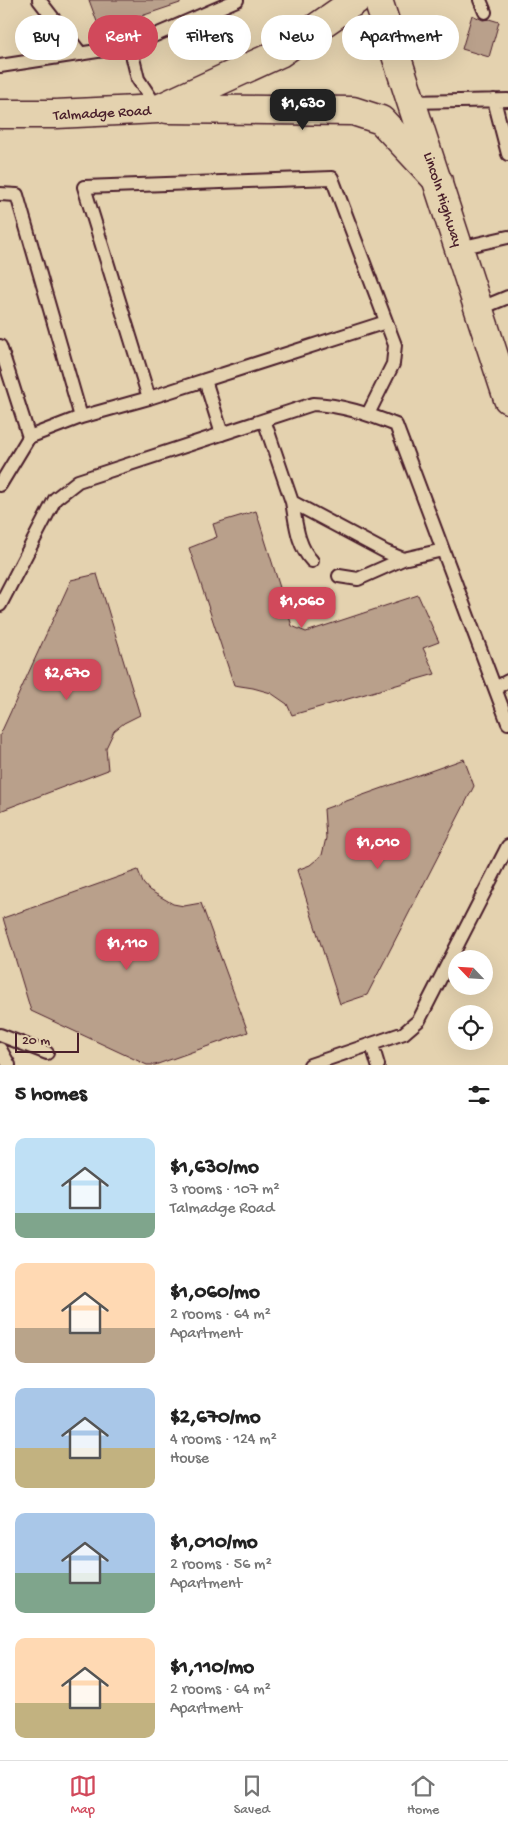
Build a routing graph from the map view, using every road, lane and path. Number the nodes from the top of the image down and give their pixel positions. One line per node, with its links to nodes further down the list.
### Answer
1 (39, 0): 9 (lane)
2 (237, 0): 7 (lane)
3 (356, 0): 15 (street, Talmadge Road)
4 (378, 0): 14 (street, Lincoln Highway)
5 (480, 0): 6 (lane)
6 (485, 12)
7 (158, 34)
8 (88, 53): 9 (lane)
9 (81, 54): 11 (lane)
10 (133, 60): 15 (lane)
11 (0, 66)
12 (494, 100): 13 (lane); 14 (lane); 17 (lane)
13 (508, 100)
14 (411, 102): 18 (street, Lincoln Highway)
15 (158, 109): 16 (street, Talmadge Road); 18 (street)
16 (0, 114)
17 (508, 154)
18 (438, 181): 21 (street, Lincoln Highway)
19 (0, 194): 30 (lane)
20 (508, 237): 21 (lane)
21 (459, 248): 23 (street, Lincoln Highway)
22 (508, 297): 23 (lane)
23 (479, 309): 28 (street, Lincoln Highway)
24 (386, 322): 26 (lane); 27 (lane); 29 (lane)
25 (0, 346): 33 (lane)
26 (205, 380): 27 (lane); 32 (lane)
27 (149, 398): 30 (lane)
28 (508, 399)
29 (368, 414): 31 (lane); 36 (lane)
30 (81, 418): 33 (lane)
31 (264, 420): 32 (lane); 35 (lane)
32 (222, 434): 40 (lane)
33 (29, 436): 34 (lane)
34 (0, 485)
35 (292, 502): 37 (lane); 38 (lane)
36 (443, 550): 37 (lane); 42 (lane)
37 (404, 558): 39 (lane)
38 (312, 561)
39 (339, 576)
40 (0, 605)
41 (508, 681): 42 (lane)
42 (495, 688): 43 (lane)
43 (508, 720)
44 (508, 846): 46 (lane)
45 (0, 1035): 48 (lane)
46 (372, 1045): 49 (lane); 51 (lane)
47 (0, 1049): 50 (lane)
48 (47, 1053)
49 (318, 1064)
50 (9, 1065)
51 (378, 1065)

